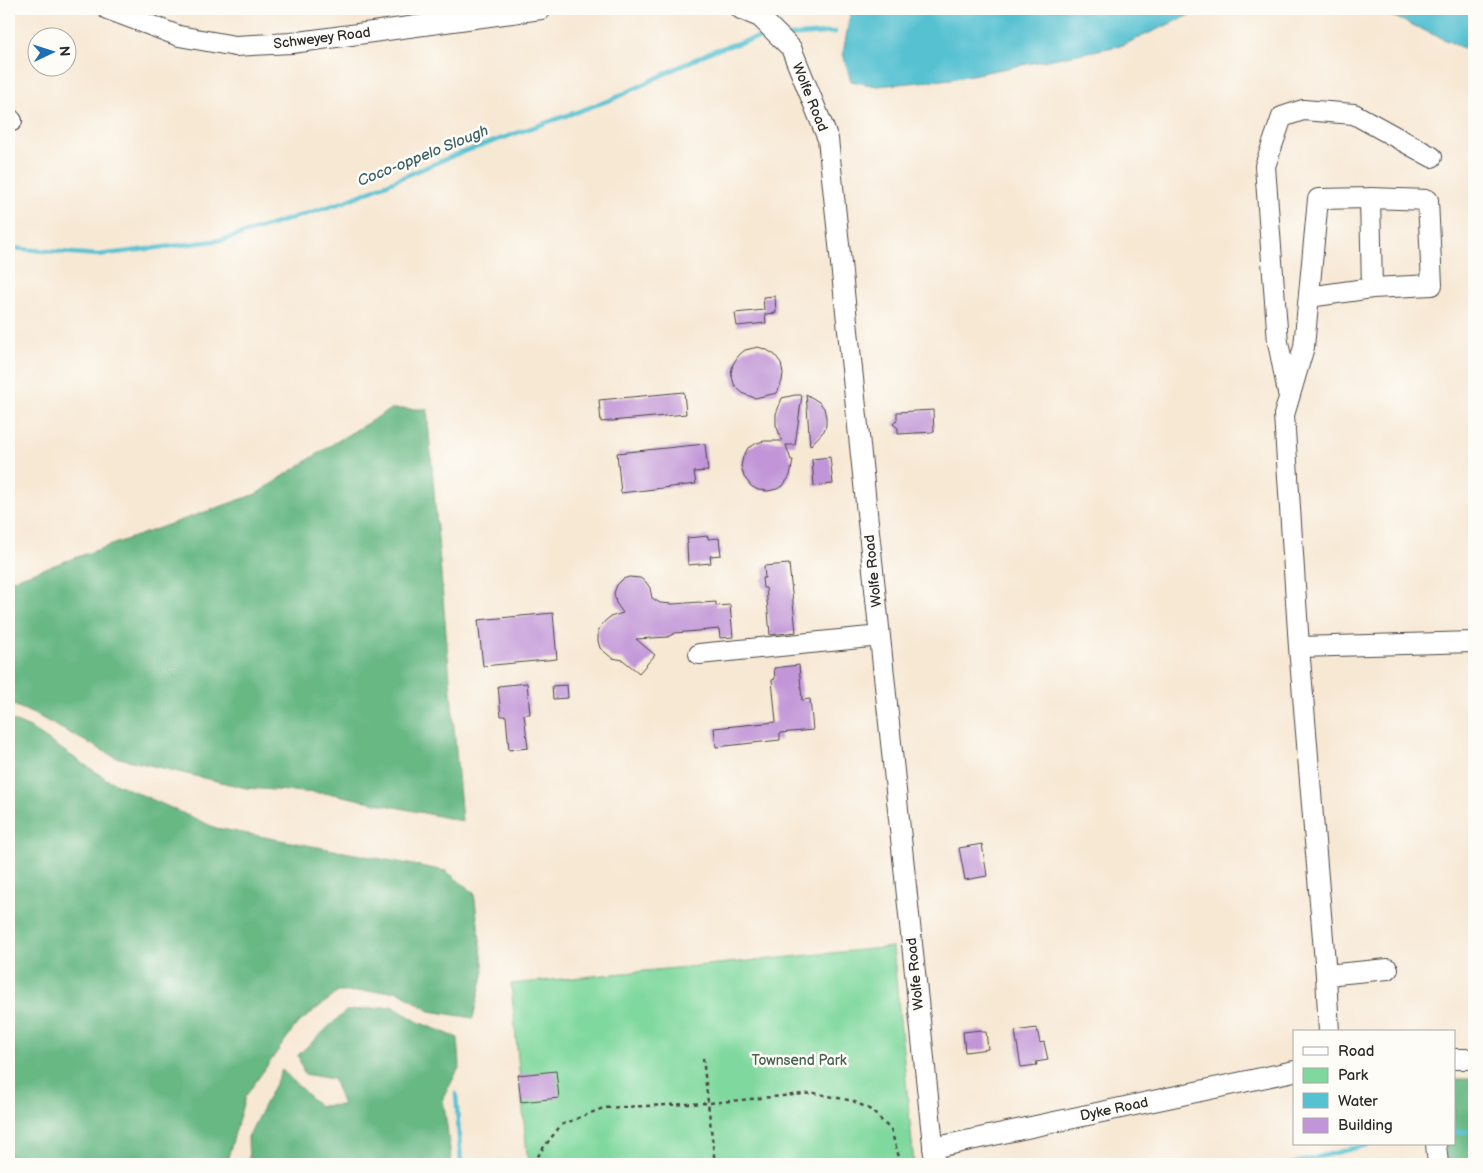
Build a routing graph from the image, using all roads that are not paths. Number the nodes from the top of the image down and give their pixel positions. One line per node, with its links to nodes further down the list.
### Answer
1 (107, 9): 2 (street, Schweyey Road)
2 (541, 9)
3 (741, 9): 4 (street, Wolfe Road)
4 (763, 13): 10 (street, Wolfe Road)
5 (1432, 157): 9 (street)
6 (1370, 198): 7 (street); 7 (street); 8 (street)
7 (1372, 288): 8 (street)
8 (1309, 297): 9 (street)
9 (1289, 398): 12 (street)
10 (880, 636): 13 (street); 21 (street, Wolfe Road)
11 (1474, 642): 12 (street)
12 (1299, 647): 15 (street)
13 (699, 654)
14 (1388, 969): 15 (street)
15 (1326, 975): 16 (street)
16 (1329, 1030)
17 (1474, 1059): 18 (street)
18 (1456, 1060)
19 (1293, 1071): 21 (street, Dyke Road)
20 (1436, 1146): 22 (street)
21 (934, 1156)
22 (1438, 1164)

